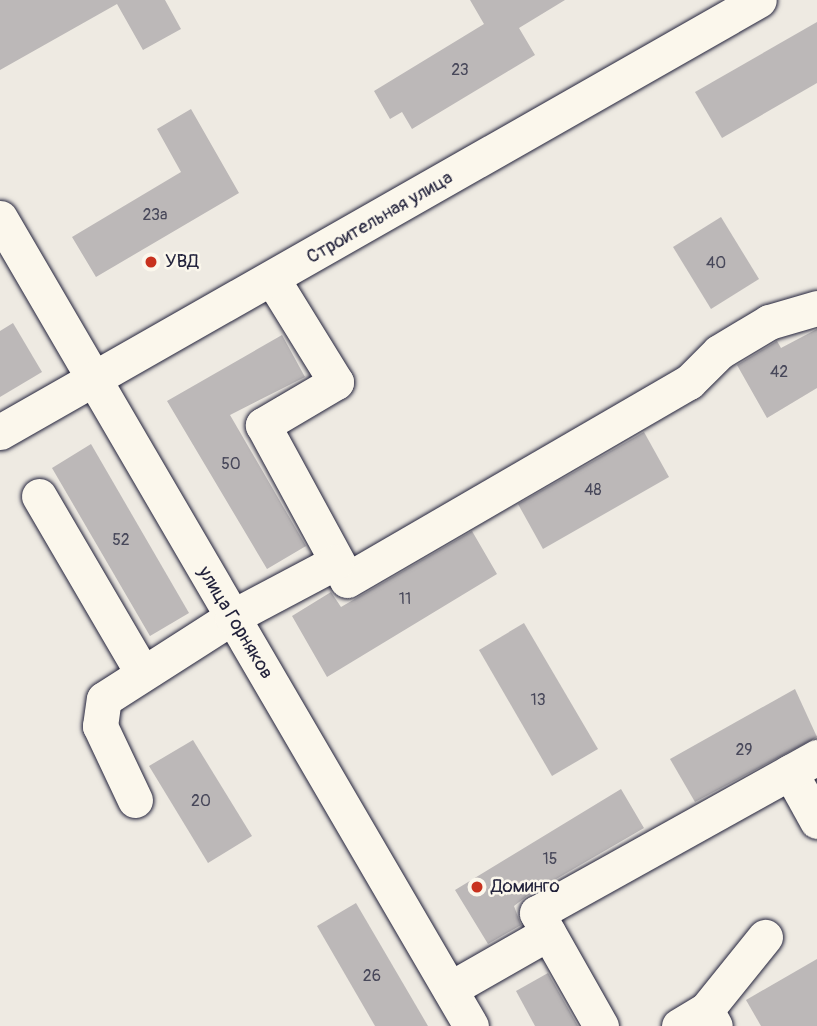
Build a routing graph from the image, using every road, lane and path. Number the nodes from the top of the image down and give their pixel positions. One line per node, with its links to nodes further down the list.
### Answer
1 (759, 0): 3 (street, Строительная улица)
2 (0, 218): 5 (street, улица Горняков)
3 (273, 280): 5 (street, Строительная улица); 8 (street)
4 (817, 308): 8 (street)
5 (90, 378): 6 (street, Строительная улица); 9 (street, улица Горняков)
6 (0, 432)
7 (39, 496): 10 (street)
8 (336, 562): 9 (street)
9 (232, 617): 10 (street); 16 (street, улица Горняков)
10 (142, 671): 12 (street)
11 (804, 764): 13 (street); 14 (street)
12 (135, 800)
13 (817, 821)
14 (548, 933): 16 (street); 19 (street)
15 (765, 937): 17 (street)
16 (450, 989): 18 (street, улица Горняков)
17 (700, 1021)
18 (471, 1026)
19 (601, 1026)

